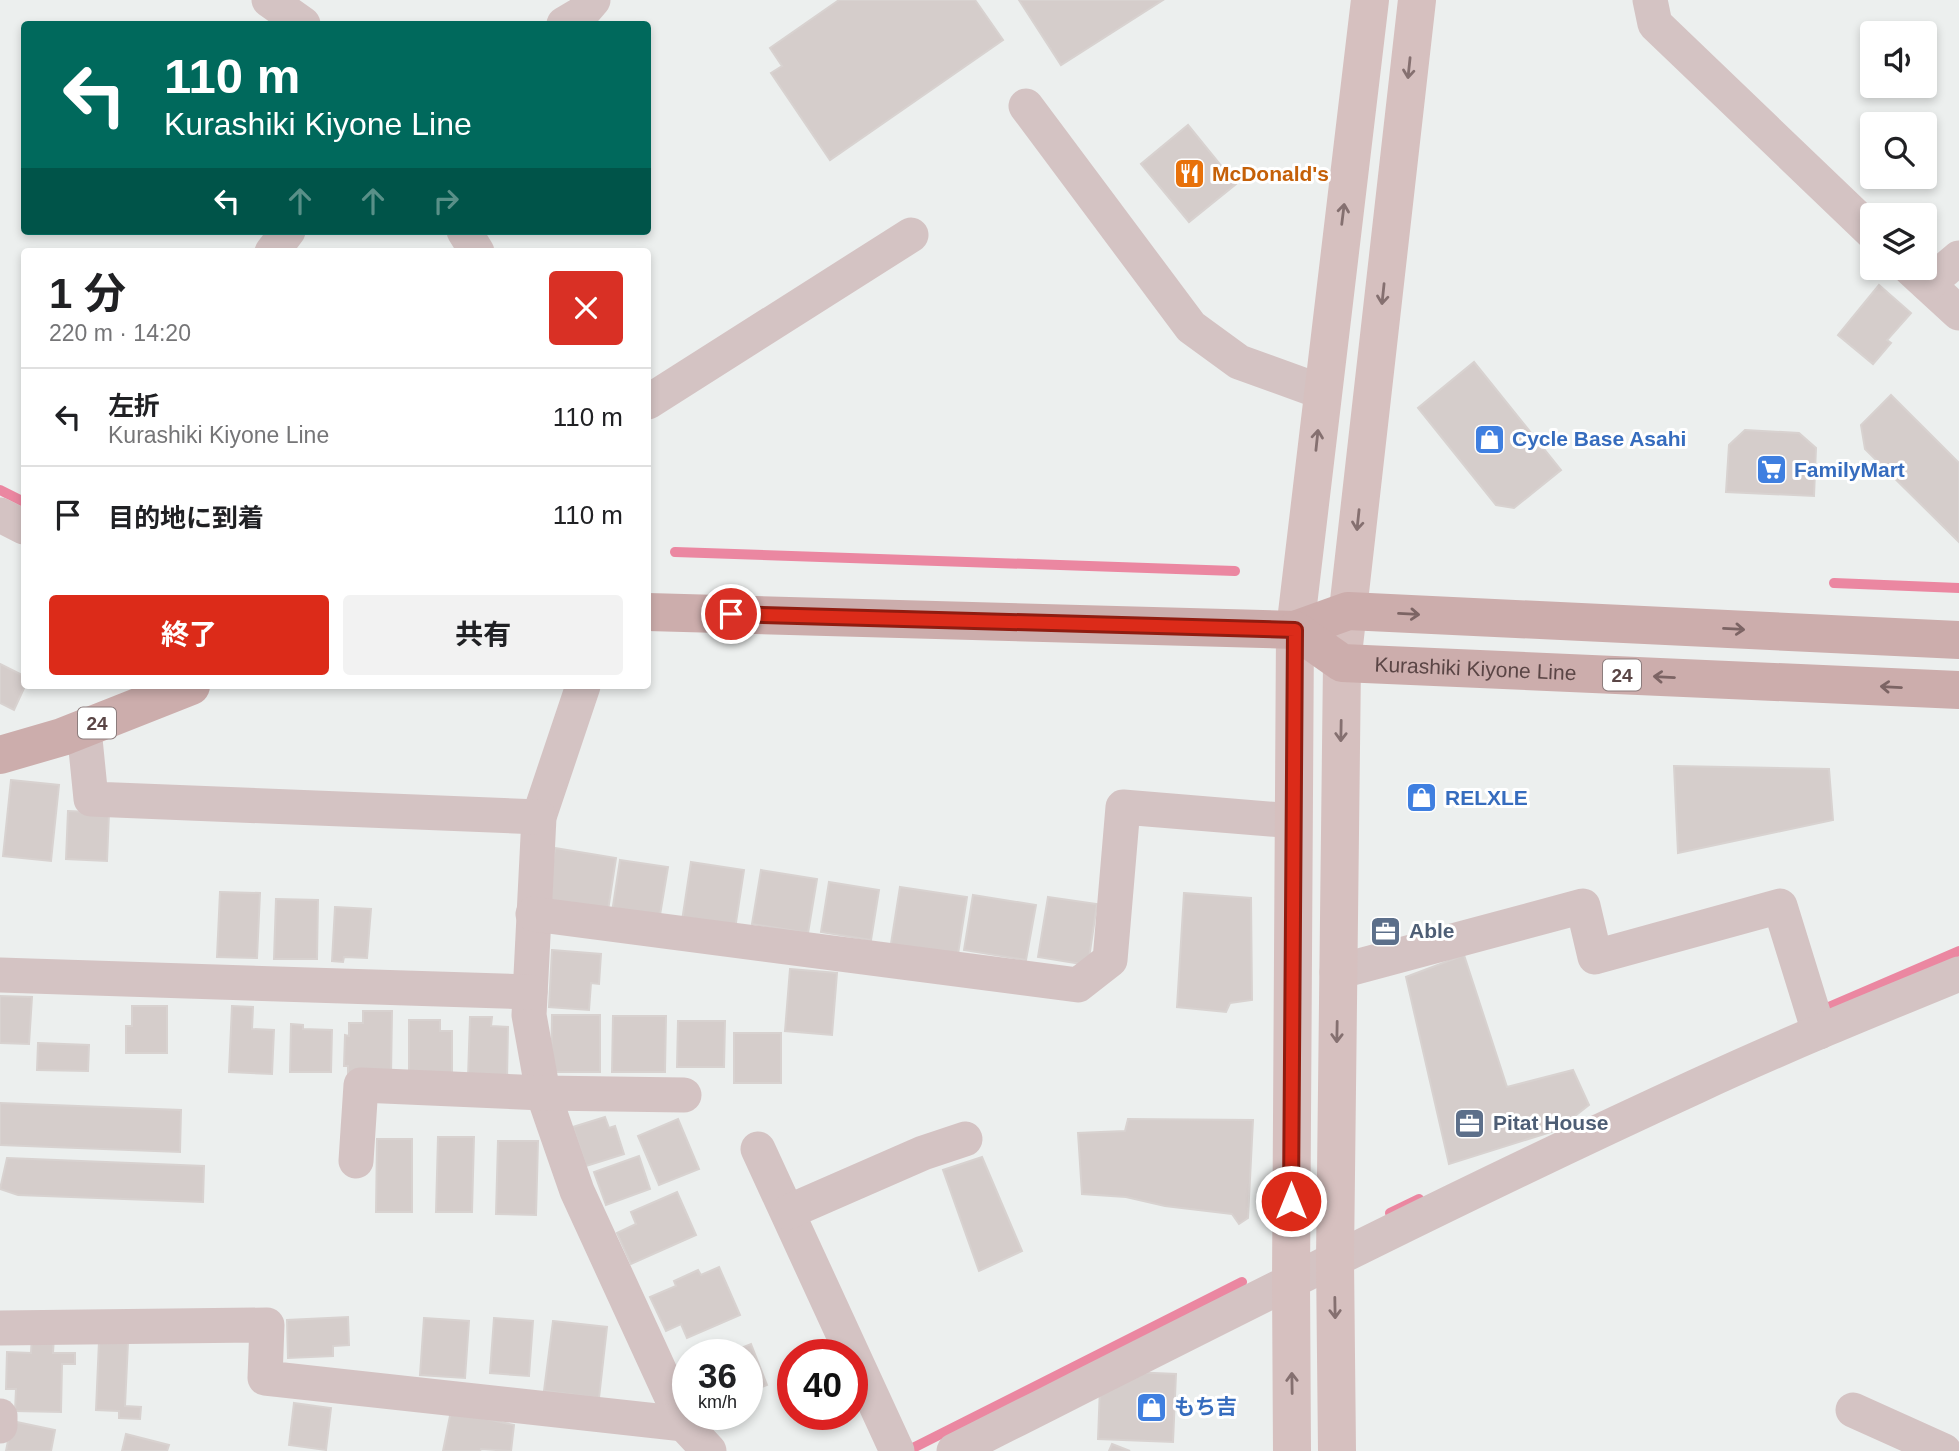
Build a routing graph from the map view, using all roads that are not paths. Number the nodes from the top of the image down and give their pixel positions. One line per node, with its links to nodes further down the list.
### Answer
1 (269, 0): 6 (street)
2 (593, 0): 7 (street)
3 (1370, 0): 15 (street, one-way to 3)
4 (1417, 0): 19 (street, one-way to 19)
5 (1650, 0): 9 (street)
6 (306, 15)
7 (569, 21)
8 (1026, 106): 15 (street)
9 (1860, 220)
10 (911, 235): 16 (street)
11 (1959, 258): 12 (street)
12 (1937, 268)
13 (1923, 280): 14 (street)
14 (1959, 313)
15 (1322, 392): 21 (street, one-way to 15)
16 (651, 400)
17 (0, 515): 18 (street)
18 (21, 526)
19 (1348, 611): 21 (main road); 22 (main road, one-way to 22); 23 (street)
20 (651, 612): 21 (main road)
21 (1295, 630): 23 (main road); 30 (street)
22 (1959, 640)
23 (1342, 663): 26 (main road, Kurashiki Kiyone Line / 24, one-way to 23); 32 (street, one-way to 32)
24 (183, 689): 27 (main road, 24)
25 (582, 689): 29 (street)
26 (1959, 690)
27 (83, 729): 28 (main road, 24); 29 (street)
28 (0, 755)
29 (539, 817): 31 (street)
30 (1293, 821): 31 (street); 44 (street)
31 (533, 914): 35 (street)
32 (1338, 972): 36 (street); 43 (street, one-way to 43)
33 (1959, 974): 36 (street)
34 (0, 975): 35 (street)
35 (530, 992): 37 (street)
36 (1819, 1032): 43 (street)
37 (542, 1093): 38 (street); 41 (street); 46 (street)
38 (684, 1095)
39 (965, 1139): 42 (street)
40 (758, 1149): 42 (street)
41 (356, 1161)
42 (788, 1212): 53 (street)
43 (1335, 1259): 44 (street); 56 (street, one-way to 56)
44 (1291, 1282): 54 (street); 55 (street, one-way to 44)
45 (0, 1328): 49 (street)
46 (672, 1398)
47 (1853, 1410): 57 (street)
48 (0, 1416): 50 (street)
49 (672, 1423)
50 (0, 1426)
51 (690, 1430): 52 (street)
52 (709, 1451)
53 (897, 1451)
54 (954, 1451)
55 (1292, 1451)
56 (1337, 1451)
57 (1944, 1451)

